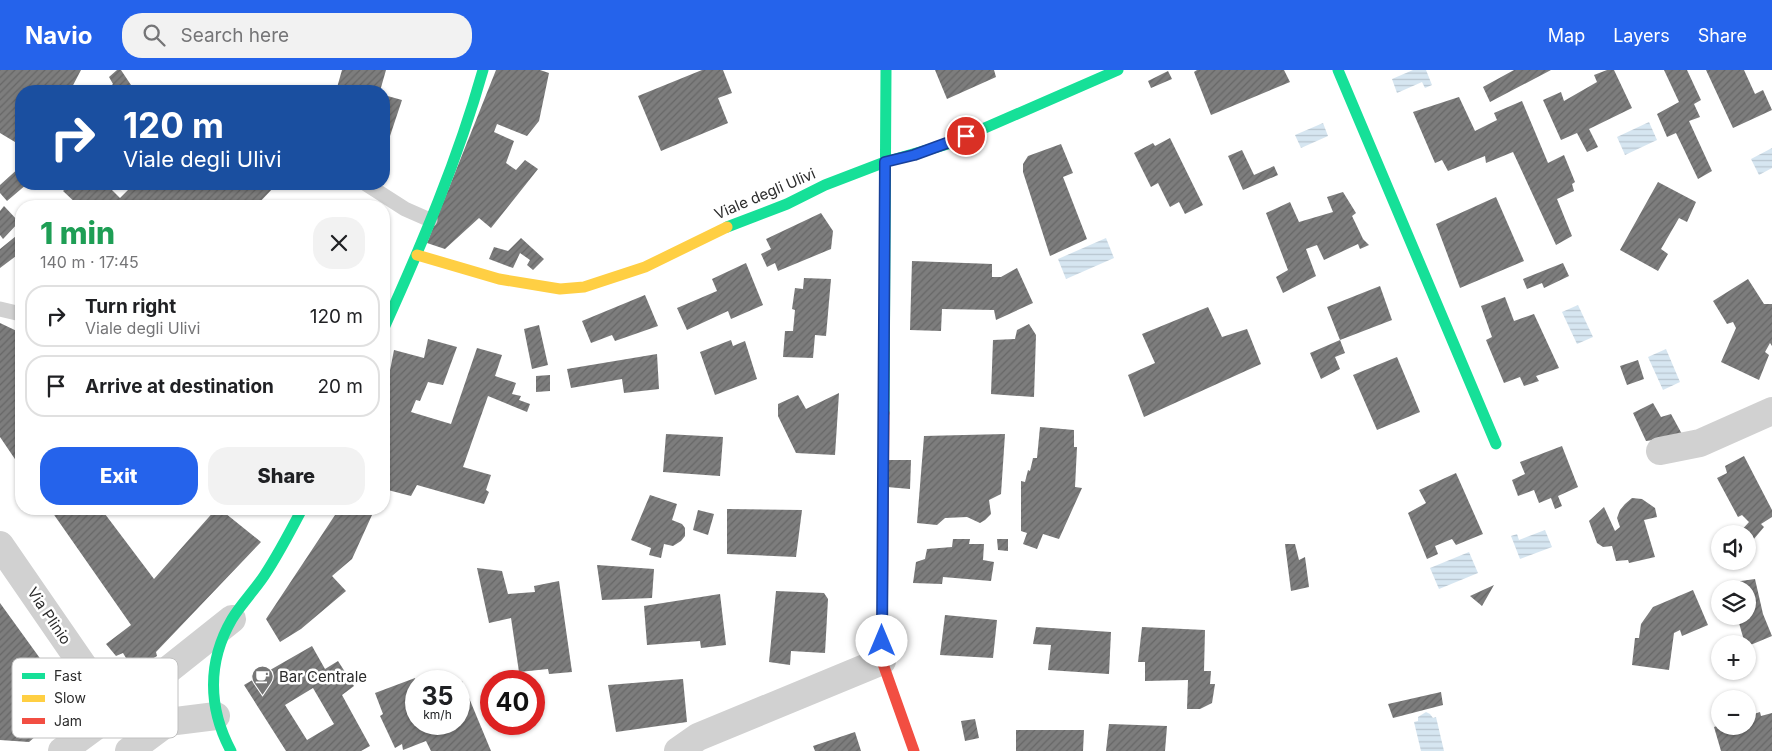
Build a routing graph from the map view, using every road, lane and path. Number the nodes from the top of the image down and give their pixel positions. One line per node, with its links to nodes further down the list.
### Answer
1 (483, 70): 7 (street)
2 (886, 70): 5 (street)
3 (1118, 70): 5 (street, Viale degli Ulivi)
4 (1338, 70): 13 (street)
5 (885, 162): 8 (street, Viale degli Ulivi); 19 (street)
6 (375, 190): 7 (lane)
7 (430, 220): 8 (street)
8 (416, 255): 11 (street)
9 (0, 309): 10 (lane)
10 (15, 313)
11 (390, 314)
12 (1772, 411): 14 (street)
13 (1496, 444)
14 (1660, 451)
15 (299, 515): 17 (street)
16 (0, 545): 18 (street, Via Plinio)
17 (232, 619): 20 (street); 21 (street)
18 (78, 658)
19 (882, 661): 28 (street); 29 (street)
20 (178, 662)
21 (216, 716): 22 (street); 27 (street)
22 (178, 721)
23 (80, 738): 25 (street)
24 (146, 738): 26 (street)
25 (62, 751)
26 (129, 751)
27 (230, 751)
28 (678, 751)
29 (914, 751)

